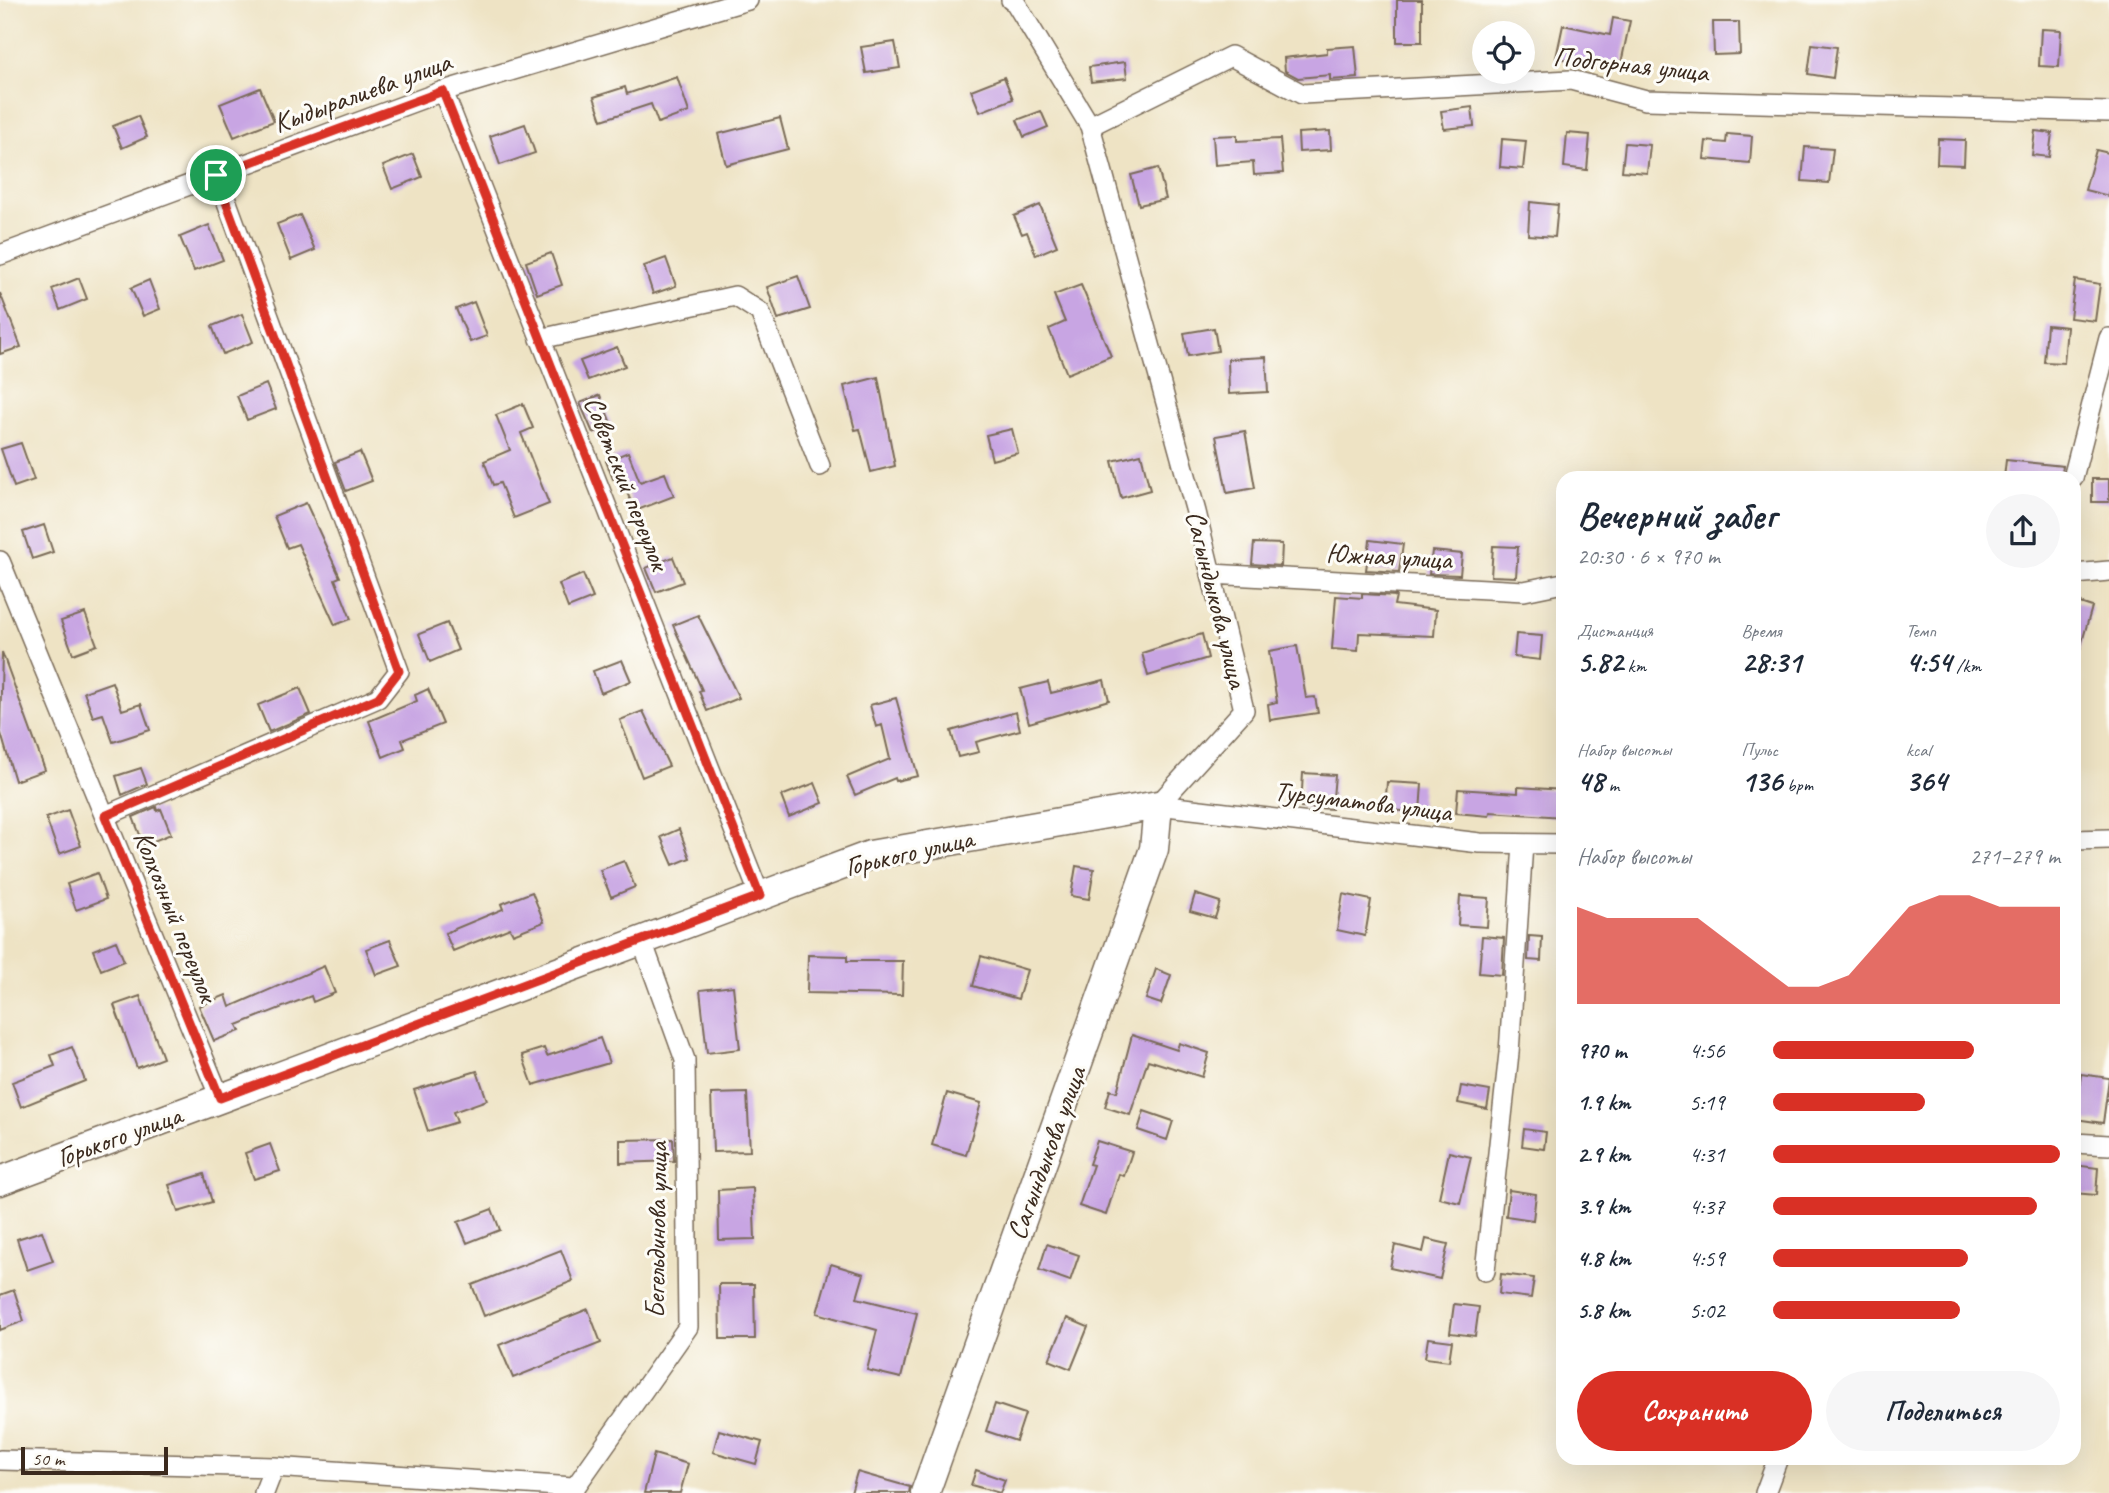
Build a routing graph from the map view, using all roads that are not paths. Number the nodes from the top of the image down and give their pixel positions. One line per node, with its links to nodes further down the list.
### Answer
1 (748, 0): 3 (street, Кыдыралиева улица)
2 (1013, 1): 5 (street, Сагындыкова улица)
3 (443, 91): 6 (street, Кыдыралиева улица); 9 (street, Советский переулок)
4 (2109, 112): 5 (street, Подгорная улица)
5 (1090, 126): 15 (street, Сагындыкова улица)
6 (216, 175): 7 (street, Кыдыралиева улица); 18 (street)
7 (0, 255)
8 (2109, 338): 11 (street)
9 (540, 339): 10 (street); 23 (street, Советский переулок)
10 (820, 466)
11 (2075, 471)
12 (0, 561): 18 (street, Колхозный переулок)
13 (2109, 571): 14 (street)
14 (2081, 573)
15 (1211, 574): 16 (street, Южная улица); 17 (street, Сагындыкова улица)
16 (1556, 584)
17 (1158, 805): 21 (street, Турсуматова улица); 23 (street, Горького улица); 35 (street, Сагындыкова улица)
18 (105, 816): 25 (street, Колхозный переулок)
19 (2109, 839): 20 (street)
20 (2081, 840)
21 (1523, 844): 22 (street, Турсуматова улица); 29 (street)
22 (1556, 844)
23 (760, 896): 24 (street, Горького улица)
24 (642, 941): 25 (street, Горького улица); 33 (street, Бегельдинова улица)
25 (220, 1098): 28 (street, Горького улица)
26 (2081, 1143): 27 (street)
27 (2109, 1145)
28 (0, 1181)
29 (1485, 1271)
30 (0, 1460): 32 (street)
31 (1775, 1465): 36 (street)
32 (274, 1467): 33 (street); 34 (street)
33 (572, 1490)
34 (264, 1493)
35 (925, 1493)
36 (1765, 1493)

